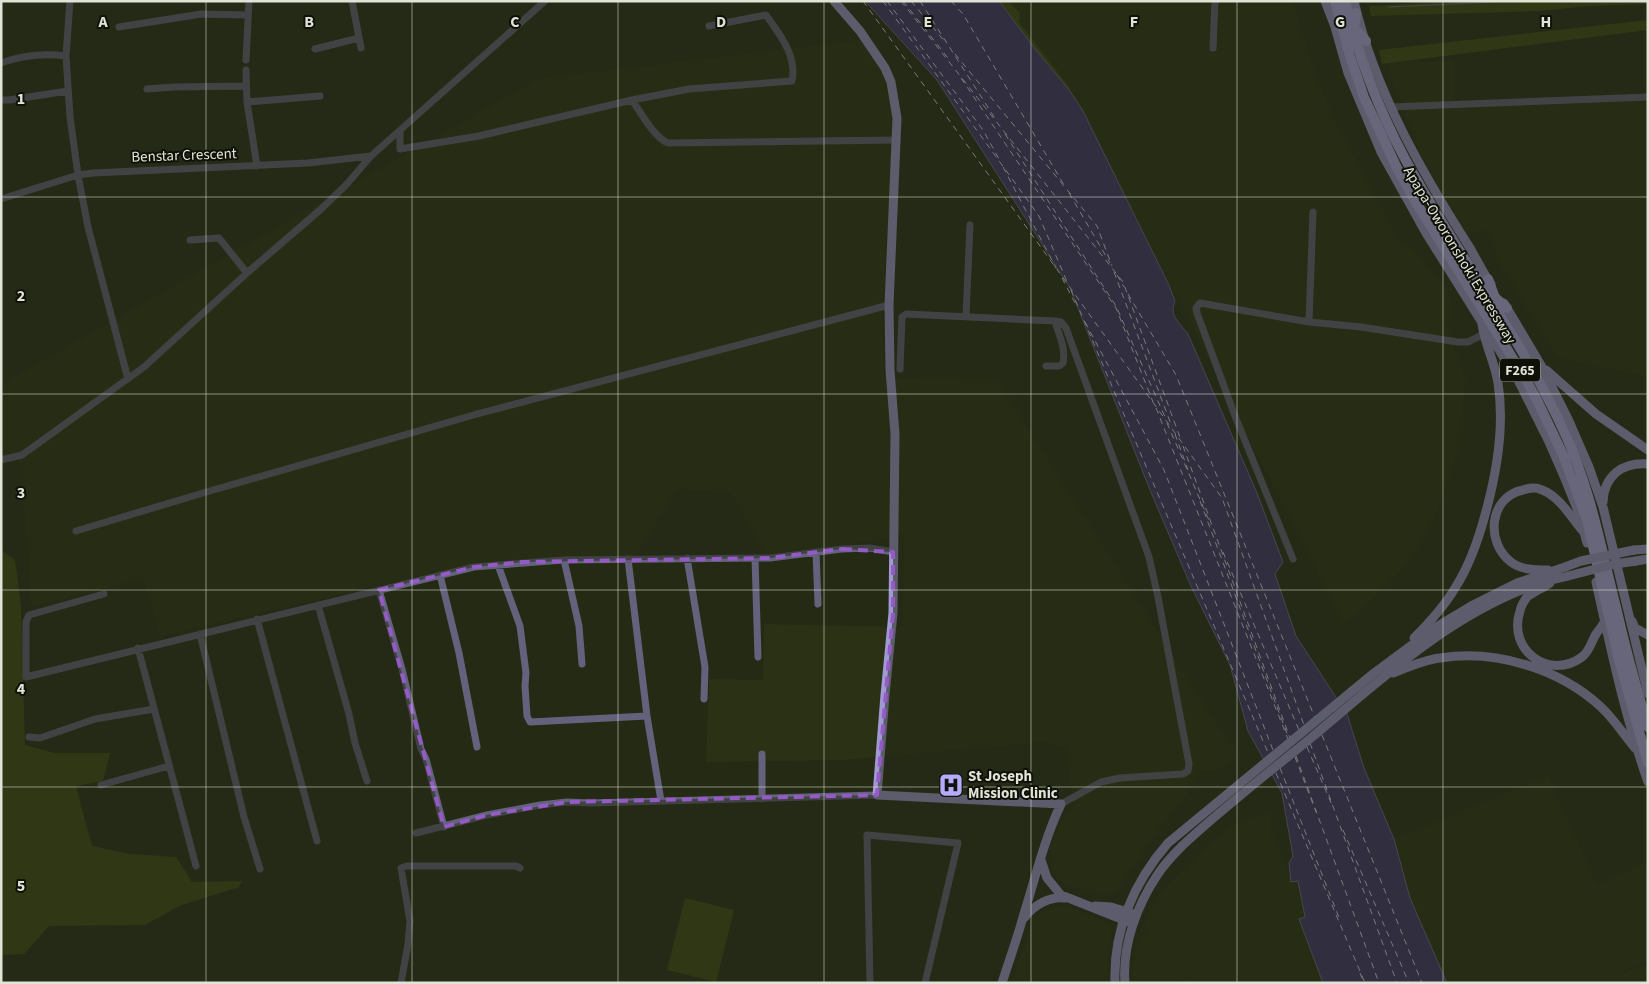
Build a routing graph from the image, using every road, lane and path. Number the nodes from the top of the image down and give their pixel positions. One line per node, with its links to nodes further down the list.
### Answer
1 (70, 1): 19 (street)
2 (249, 1): 10 (street)
3 (352, 1): 14 (street)
4 (545, 1): 32 (street)
5 (834, 1): 33 (main road)
6 (1215, 1): 17 (street)
7 (1345, 1): 11 (highway, Apapa-Oworonshoki Expressway / F265)
8 (1354, 1): 11 (main road, Apapa-Oworonshoki Expressway)
9 (1330, 2): 11 (highway)
10 (248, 15): 13 (street); 20 (street)
11 (1347, 23): 15 (highway); 15 (main road, Apapa-Oworonshoki Expressway); 48 (main road, Apapa-Oworonshoki Expressway); 95 (highway, Apapa-Oworonshoki Expressway / F265)
12 (709, 26): 29 (street)
13 (119, 27)
14 (359, 38): 16 (street); 18 (street)
15 (1361, 42): 31 (main road, Apapa-Oworonshoki Expressway); 42 (highway, Apapa-Oworonshoki Expressway / F265)
16 (361, 48)
17 (1214, 48)
18 (315, 49)
19 (66, 56): 21 (street); 25 (street)
20 (246, 60)
21 (1, 63)
22 (246, 70): 23 (street)
23 (246, 86): 24 (street); 30 (street)
24 (147, 89)
25 (68, 91): 28 (street); 36 (street)
26 (320, 96): 30 (street)
27 (1648, 97): 31 (street)
28 (1, 100)
29 (632, 100): 32 (street); 33 (street)
30 (247, 102): 35 (street)
31 (1391, 107): 42 (main road, Apapa-Oworonshoki Expressway)
32 (400, 132): 34 (street)
33 (897, 140): 43 (main road)
34 (371, 156): 35 (street, Benstar Crescent); 41 (street)
35 (257, 166): 36 (street, Benstar Crescent)
36 (78, 175): 37 (street, Benstar Crescent); 53 (street)
37 (1, 198)
38 (1313, 212): 47 (street)
39 (970, 225): 45 (street)
40 (190, 240): 41 (street)
41 (247, 273): 53 (street)
42 (1485, 283): 44 (highway, Apapa-Oworonshoki Expressway / F265); 44 (highway)
43 (889, 305): 58 (street); 62 (main road)
44 (1504, 312): 51 (main road, Apapa-Oworonshoki Expressway); 90 (highway, Apapa-Oworonshoki Expressway / F265)
45 (966, 316): 46 (street); 52 (street)
46 (1055, 321): 50 (street); 103 (street)
47 (1309, 322): 49 (street); 66 (street)
48 (1482, 322): 49 (main road); 59 (main road, Apapa-Oworonshoki Expressway)
49 (1484, 334): 83 (main road)
50 (1046, 366)
51 (1542, 367): 54 (main road); 57 (main road, Apapa-Oworonshoki Expressway)
52 (900, 369)
53 (128, 379): 55 (street)
54 (1648, 450)
55 (1, 460)
56 (1648, 464): 57 (main road)
57 (1603, 507): 76 (main road, Apapa-Oworonshoki Expressway)
58 (76, 531)
59 (1585, 534): 71 (main road); 78 (main road, Apapa-Oworonshoki Expressway)
60 (1646, 548): 71 (main road, bridge)
61 (816, 552): 62 (street); 64 (street); 74 (street)
62 (893, 552): 100 (main road)
63 (687, 558): 64 (street); 65 (street); 87 (street)
64 (755, 558): 82 (street)
65 (628, 559): 68 (street); 89 (street)
66 (1293, 559)
67 (1648, 559): 71 (main road, bridge)
68 (564, 560): 69 (street); 84 (street)
69 (498, 565): 70 (street); 89 (street)
70 (440, 574): 72 (street); 92 (street)
71 (1555, 575): 78 (main road); 83 (main road); 85 (main road)
72 (379, 590): 75 (street); 104 (street)
73 (104, 594): 81 (street)
74 (818, 604)
75 (318, 605): 77 (street); 97 (street)
76 (1629, 616): 80 (main road); 86 (main road, Apapa-Oworonshoki Expressway)
77 (257, 619): 79 (street); 106 (street)
78 (1605, 621): 93 (main road, Apapa-Oworonshoki Expressway)
79 (200, 634): 81 (street); 110 (street)
80 (1648, 635)
81 (138, 648): 88 (street)
82 (758, 657)
83 (1394, 658): 85 (main road)
84 (582, 664)
85 (1380, 676): 93 (main road); 112 (main road); 114 (main road)
86 (1648, 694)
87 (704, 699)
88 (154, 709): 91 (street); 96 (street)
89 (647, 716): 102 (street)
90 (1648, 727)
91 (29, 738)
92 (477, 747)
93 (1636, 749): 98 (main road, Apapa-Oworonshoki Expressway)
94 (762, 754): 101 (street)
95 (1648, 763)
96 (169, 766): 99 (street); 108 (street)
97 (367, 782)
98 (1648, 782)
99 (101, 785)
100 (877, 795): 101 (street); 103 (main road)
101 (762, 799): 102 (street)
102 (661, 801): 104 (street)
103 (1061, 804): 107 (main road)
104 (444, 827): 105 (street)
105 (416, 833)
106 (317, 841)
107 (1041, 856): 111 (main road); 113 (main road)
108 (196, 866)
109 (520, 868): 115 (street)
110 (260, 869)
111 (1067, 898): 112 (main road); 113 (main road)
112 (1125, 916): 114 (main road); 119 (main road)
113 (1023, 919): 118 (main road)
114 (1135, 919): 120 (main road)
115 (401, 983)
116 (870, 983): 117 (street)
117 (925, 983)
118 (1002, 983)
119 (1115, 983)
120 (1125, 983)

